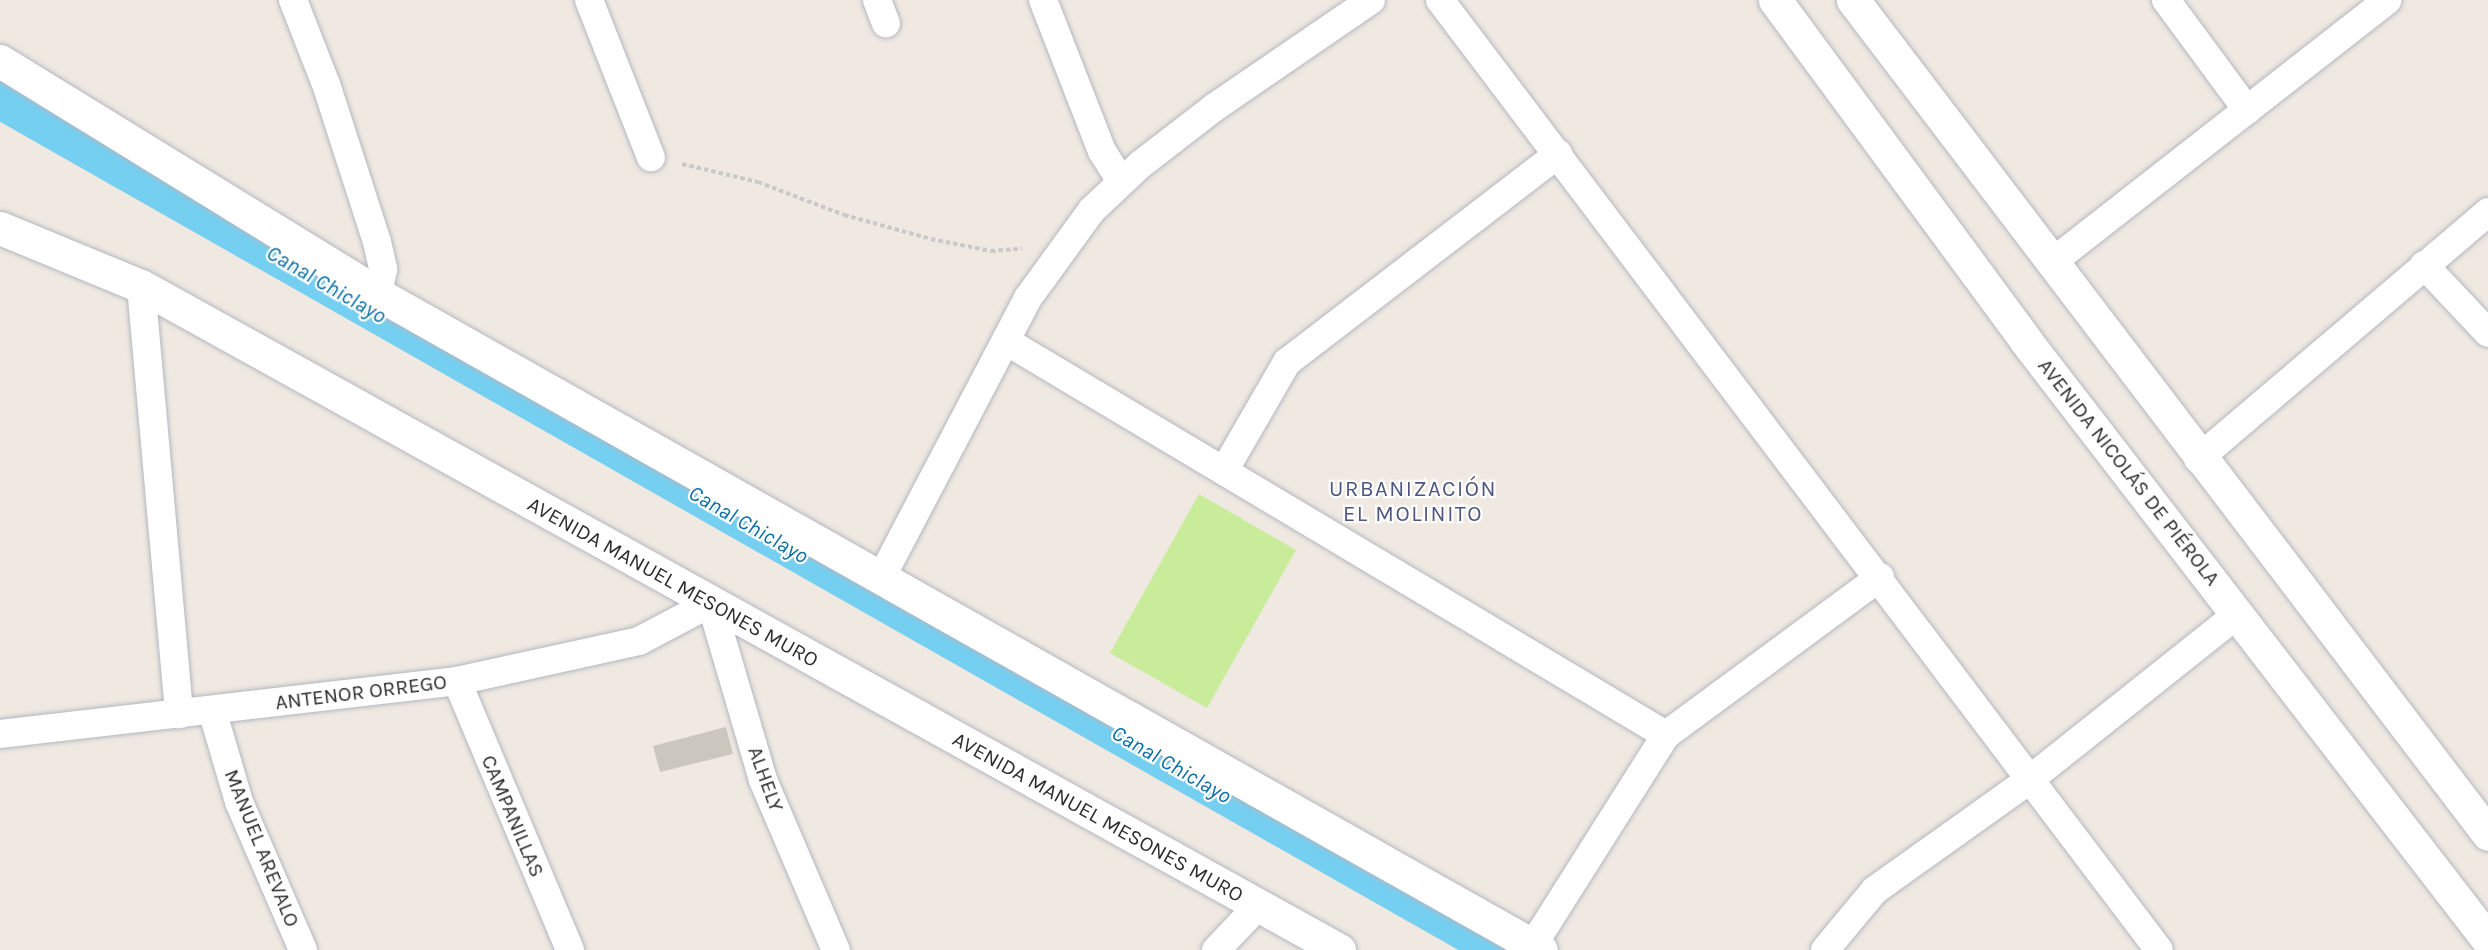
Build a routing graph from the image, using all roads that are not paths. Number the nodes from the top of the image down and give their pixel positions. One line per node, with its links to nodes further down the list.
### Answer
1 (293, 0): 20 (street)
2 (589, 0): 13 (street)
3 (1044, 0): 14 (street)
4 (1371, 0): 14 (street)
5 (1440, 0): 12 (street)
6 (1774, 0): 28 (street, AVENIDA NICOLÁS DE PIÉROLA)
7 (1853, 0): 17 (street)
8 (2166, 0): 11 (street)
9 (2388, 0): 11 (street)
10 (0, 61): 20 (street)
11 (2247, 110): 17 (street)
12 (1558, 154): 24 (street); 26 (street)
13 (651, 157)
14 (1121, 182): 22 (street)
15 (2488, 212): 18 (street)
16 (0, 228): 19 (street, AVENIDA MANUEL MESONES MURO)
17 (2051, 263): 23 (street)
18 (2424, 265): 21 (street); 23 (street)
19 (141, 286): 27 (street, AVENIDA MANUEL MESONES MURO); 31 (street)
20 (378, 294): 25 (street)
21 (2488, 333)
22 (1006, 341): 24 (street); 25 (street)
23 (2199, 459): 35 (street)
24 (1224, 471): 33 (street)
25 (881, 578): 38 (street)
26 (1880, 578): 33 (street); 34 (street)
27 (711, 603): 29 (street, ANTENOR ORREGO); 36 (street, AVENIDA MANUEL MESONES MURO); 41 (street, ALHELY)
28 (2239, 613): 34 (street); 37 (street, AVENIDA NICOLÁS DE PIÉROLA)
29 (457, 681): 30 (street, ANTENOR ORREGO); 40 (street, CAMPANILLAS)
30 (212, 710): 31 (street, ANTENOR ORREGO); 39 (street, MANUEL AREVALO)
31 (179, 714): 32 (street, ANTENOR ORREGO)
32 (0, 734)
33 (1666, 735): 38 (street)
34 (2029, 780): 44 (street); 45 (street)
35 (2488, 834)
36 (1258, 906): 42 (street); 43 (street, AVENIDA MANUEL MESONES MURO)
37 (2488, 940)
38 (1537, 947)
39 (303, 950)
40 (570, 950)
41 (836, 950)
42 (1216, 950)
43 (1339, 950)
44 (1825, 950)
45 (2159, 950)

